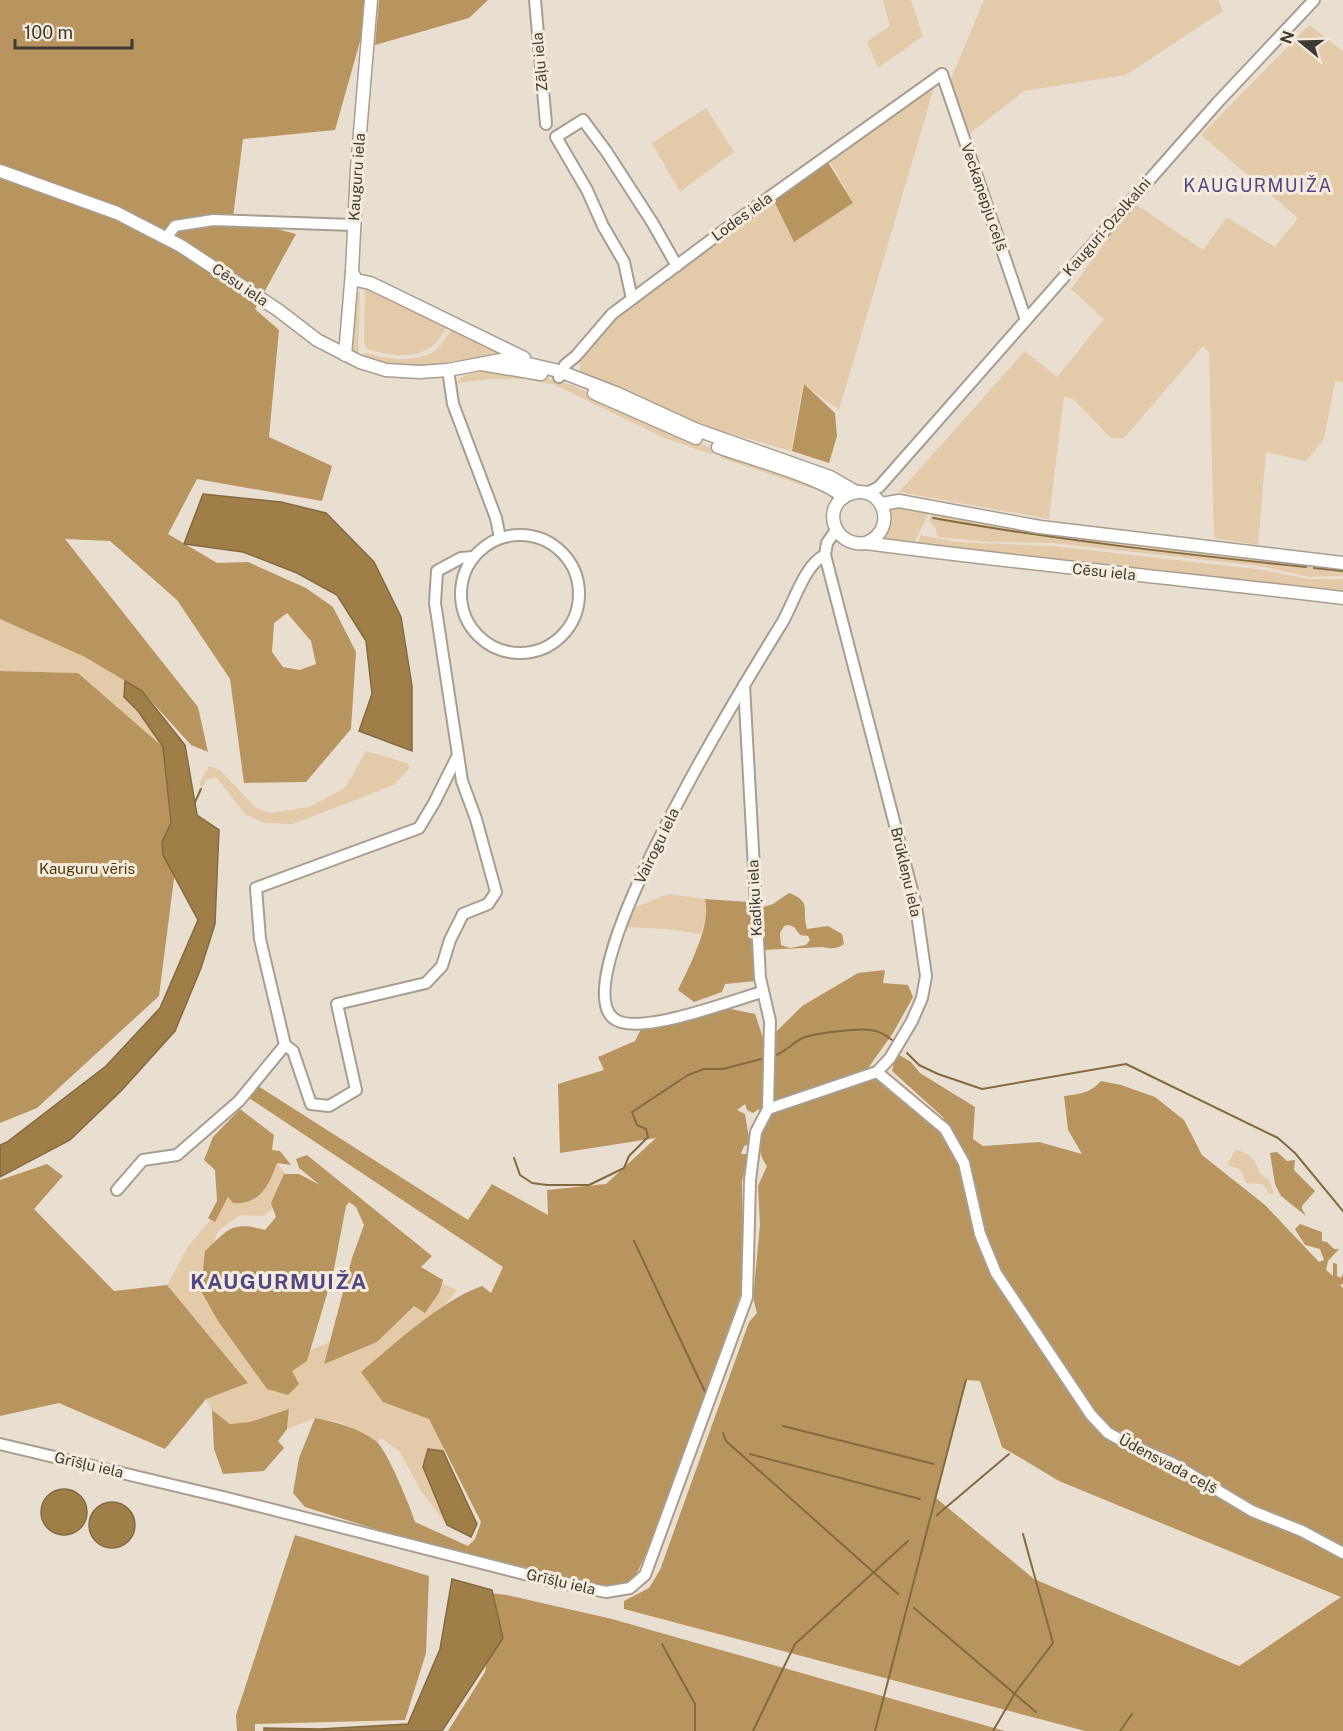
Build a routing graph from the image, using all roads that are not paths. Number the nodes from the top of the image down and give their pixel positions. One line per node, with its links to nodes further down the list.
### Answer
1 (371, 0): 7 (main road, Kauguru iela)
2 (535, 0): 5 (street, Zāļu iela)
3 (1314, 0): 12 (street, Kauguri-Ozolkalni)
4 (942, 74): 9 (street, Lodes iela); 12 (street, Veckaņepju ceļš)
5 (546, 124)
6 (0, 171): 8 (main road, Cēsu iela)
7 (353, 225): 8 (street); 10 (main road, Kauguru iela)
8 (166, 238): 13 (main road, Cēsu iela)
9 (677, 266): 11 (street, Lodes iela); 11 (street)
10 (352, 272): 13 (main road, Kauguru iela); 15 (main road)
11 (632, 299): 17 (street, Lodes iela)
12 (1026, 320): 19 (street, Kauguri-Ozolkalni)
13 (345, 355): 16 (main road, Cēsu iela)
14 (481, 364): 15 (main road, Cēsu iela); 16 (main road, Cēsu iela); 17 (main road, Cēsu iela)
15 (545, 368): 17 (main road, Cēsu iela)
16 (448, 370): 21 (street)
17 (560, 375): 18 (main road, Cēsu iela); 19 (main road, Cēsu iela)
18 (843, 498): 19 (main road); 20 (main road)
19 (871, 498): 22 (main road); 25 (main road)
20 (840, 534): 22 (main road, Cēsu iela); 23 (street)
21 (500, 538): 24 (street); 24 (street)
22 (866, 543): 26 (main road, Cēsu iela)
23 (825, 553): 27 (street, Vairogu iela); 31 (street, Brūkleņu iela)
24 (473, 557): 28 (street)
25 (1343, 563)
26 (1343, 598)
27 (744, 685): 29 (street, Kadiķu iela); 29 (street, Vairogu iela)
28 (458, 754): 30 (street); 30 (street)
29 (762, 992): 32 (street, Kadiķu iela)
30 (285, 1045): 33 (street)
31 (877, 1072): 32 (street); 35 (street, Ūdensvada ceļš)
32 (768, 1109): 34 (street, Grīšļu iela)
33 (117, 1190)
34 (0, 1444)
35 (1343, 1553)

